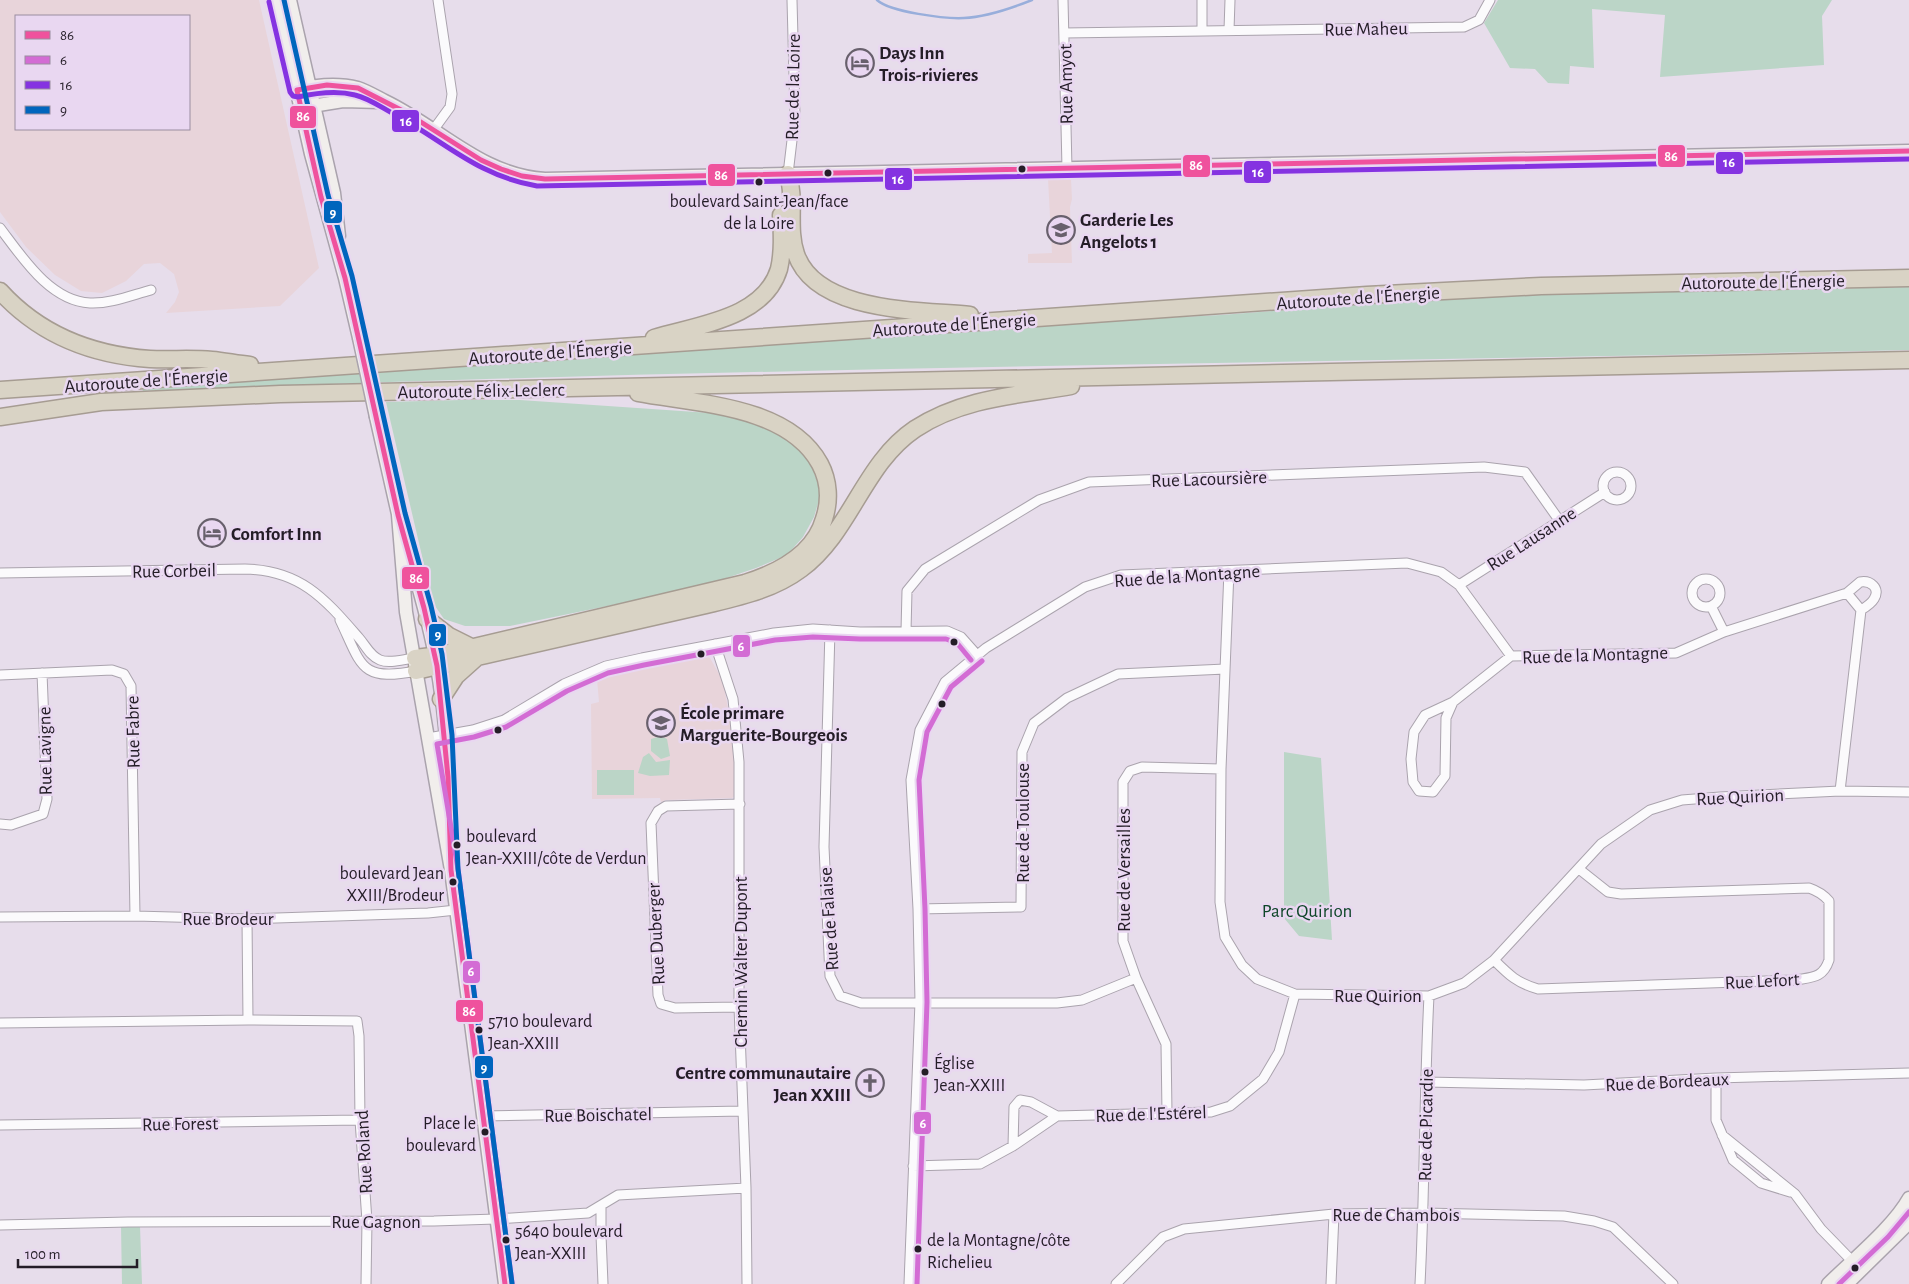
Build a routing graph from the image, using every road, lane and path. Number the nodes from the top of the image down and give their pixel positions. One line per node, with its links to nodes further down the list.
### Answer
1 (276, 0): 13 (street)
2 (290, 0): 12 (street)
3 (438, 0): 17 (street)
4 (792, 0): 20 (street, Rue de la Loire)
5 (1063, 0): 11 (street, Rue Amyot)
6 (1202, 0): 9 (street)
7 (1230, 0): 10 (street)
8 (1490, 0): 10 (street, Rue Maheu)
9 (1202, 30): 10 (street, Rue Maheu); 11 (street, Rue Maheu)
10 (1229, 30)
11 (1064, 33): 19 (street, Rue Amyot)
12 (310, 87): 13 (street); 14 (street); 15 (street)
13 (297, 90): 16 (street)
14 (388, 102): 15 (street); 17 (street)
15 (314, 105): 16 (street); 22 (street)
16 (301, 108): 22 (street)
17 (434, 129): 20 (street)
18 (1909, 151): 19 (street)
19 (1067, 168): 20 (street)
20 (788, 174): 26 (highway); 27 (highway)
21 (0, 228): 24 (street)
22 (345, 278): 37 (street, bridge)
23 (1909, 278): 26 (highway, Autoroute de l'Énergie)
24 (151, 290)
25 (0, 291): 29 (highway)
26 (1017, 320): 27 (highway, Autoroute de l'Énergie)
27 (626, 346): 29 (highway, Autoroute de l'Énergie)
28 (1909, 360): 30 (highway, Autoroute de l'Énergie)
29 (287, 370): 32 (highway, Autoroute de l'Énergie)
30 (1121, 377): 31 (highway, Autoroute de l'Énergie); 51 (highway)
31 (604, 387): 33 (highway, Autoroute Félix-Leclerc); 51 (highway)
32 (0, 390)
33 (101, 402): 34 (highway, Autoroute de l'Énergie); 35 (highway, Autoroute Félix-Leclerc)
34 (0, 408)
35 (0, 417)
36 (1605, 492): 38 (street, Rue Lausanne)
37 (398, 515): 46 (street); 55 (street)
38 (1559, 520): 41 (street, Rue Lausanne); 48 (street, Rue Lacoursière)
39 (1229, 571): 41 (street, Rue de la Montagne); 52 (street, Rue de la Montagne); 56 (street, Rue Quirion)
40 (0, 573): 45 (street, Rue Corbeil)
41 (1459, 585): 53 (street, Rue de la Montagne)
42 (1847, 593): 44 (street); 44 (street, Rue de la Montagne); 49 (street, Rue de la Montagne)
43 (1711, 606): 49 (street)
44 (1861, 610): 64 (street)
45 (336, 611): 55 (street, Rue Corbeil); 55 (street, Rue Corbeil)
46 (427, 619): 51 (highway); 54 (street)
47 (830, 630): 48 (street); 50 (street); 79 (street, Rue de Falaise)
48 (906, 631): 52 (street)
49 (1724, 632): 53 (street, Rue de la Montagne)
50 (715, 644): 61 (street); 66 (street, Chemin Walter Dupont)
51 (474, 652): 54 (highway); 59 (highway)
52 (977, 655): 71 (street, Rue de la Montagne)
53 (1511, 656): 60 (street)
54 (436, 661): 55 (highway); 59 (street)
55 (415, 664): 62 (street)
56 (1225, 669): 63 (street, Rue Quirion); 71 (street, Rue de Toulouse)
57 (42, 673): 58 (street, Rue Fabre); 67 (street, Rue Lavigne); 72 (street, Rue Fabre)
58 (0, 675)
59 (442, 699): 61 (street)
60 (1453, 702): 60 (street)
61 (445, 735): 62 (street); 69 (street)
62 (428, 738): 69 (street)
63 (1221, 769): 76 (street, Rue de Versailles); 77 (street, Rue Quirion)
64 (1840, 791): 65 (street, Rue Quirion); 68 (street, Rue Quirion)
65 (1909, 792)
66 (740, 804): 80 (street, Chemin Walter Dupont); 80 (street, Rue Duberger)
67 (0, 824)
68 (1579, 869): 75 (street, Rue Quirion); 75 (street, Rue Lefort)
69 (451, 870): 70 (street)
70 (456, 910): 74 (street, Rue Brodeur); 88 (street)
71 (918, 910): 79 (street, Rue de la Montagne)
72 (135, 916): 73 (street, Rue Brodeur); 74 (street, Rue Brodeur)
73 (0, 917)
74 (247, 919): 81 (street)
75 (1494, 960): 78 (street, Rue Quirion)
76 (1136, 978): 79 (street, Rue de Falaise); 87 (street, Rue de Versailles)
77 (1295, 994): 78 (street, Rue Quirion); 87 (street, Rue de l'Estérel)
78 (1429, 996): 85 (street, Rue de Picardie)
79 (920, 1002): 93 (street, Rue de la Montagne)
80 (739, 1007): 86 (street, Chemin Walter Dupont)
81 (248, 1020): 82 (street); 90 (street, Rue Roland)
82 (0, 1022)
83 (1909, 1073): 84 (street, Rue de Bordeaux)
84 (1716, 1078): 85 (street, Rue de Bordeaux); 103 (street)
85 (1425, 1082): 97 (street, Rue de Picardie)
86 (742, 1111): 88 (street, Rue Boischatel); 94 (street, Chemin Walter Dupont)
87 (1167, 1114): 89 (street, Rue de l'Estérel)
88 (484, 1116): 99 (street)
89 (1057, 1116): 92 (street); 92 (street)
90 (360, 1120): 91 (street, Rue Forest); 100 (street, Rue Roland)
91 (0, 1125)
92 (1013, 1146): 93 (street)
93 (914, 1166): 109 (street, Rue de la Montagne)
94 (746, 1188): 96 (street, Rue Gagnon); 108 (street, Chemin Walter Dupont)
95 (1909, 1198): 103 (street)
96 (601, 1207): 99 (street, Rue Gagnon); 107 (street)
97 (1424, 1213): 98 (street, Rue de Chambois); 112 (street, Rue de Picardie); 113 (street, Rue de Chambois)
98 (1334, 1214): 110 (street, Rue de Chambois); 111 (street)
99 (496, 1218): 100 (street, Rue Gagnon); 106 (street)
100 (367, 1221): 102 (street, Rue Gagnon); 105 (street, Rue Roland)
101 (1909, 1223): 104 (street)
102 (0, 1225)
103 (1852, 1260): 104 (street); 114 (street)
104 (1861, 1270): 115 (street)
105 (366, 1284)
106 (505, 1284)
107 (604, 1284)
108 (747, 1284)
109 (909, 1284)
110 (1116, 1284)
111 (1332, 1284)
112 (1420, 1284)
113 (1673, 1284)
114 (1828, 1284)
115 (1846, 1284)

